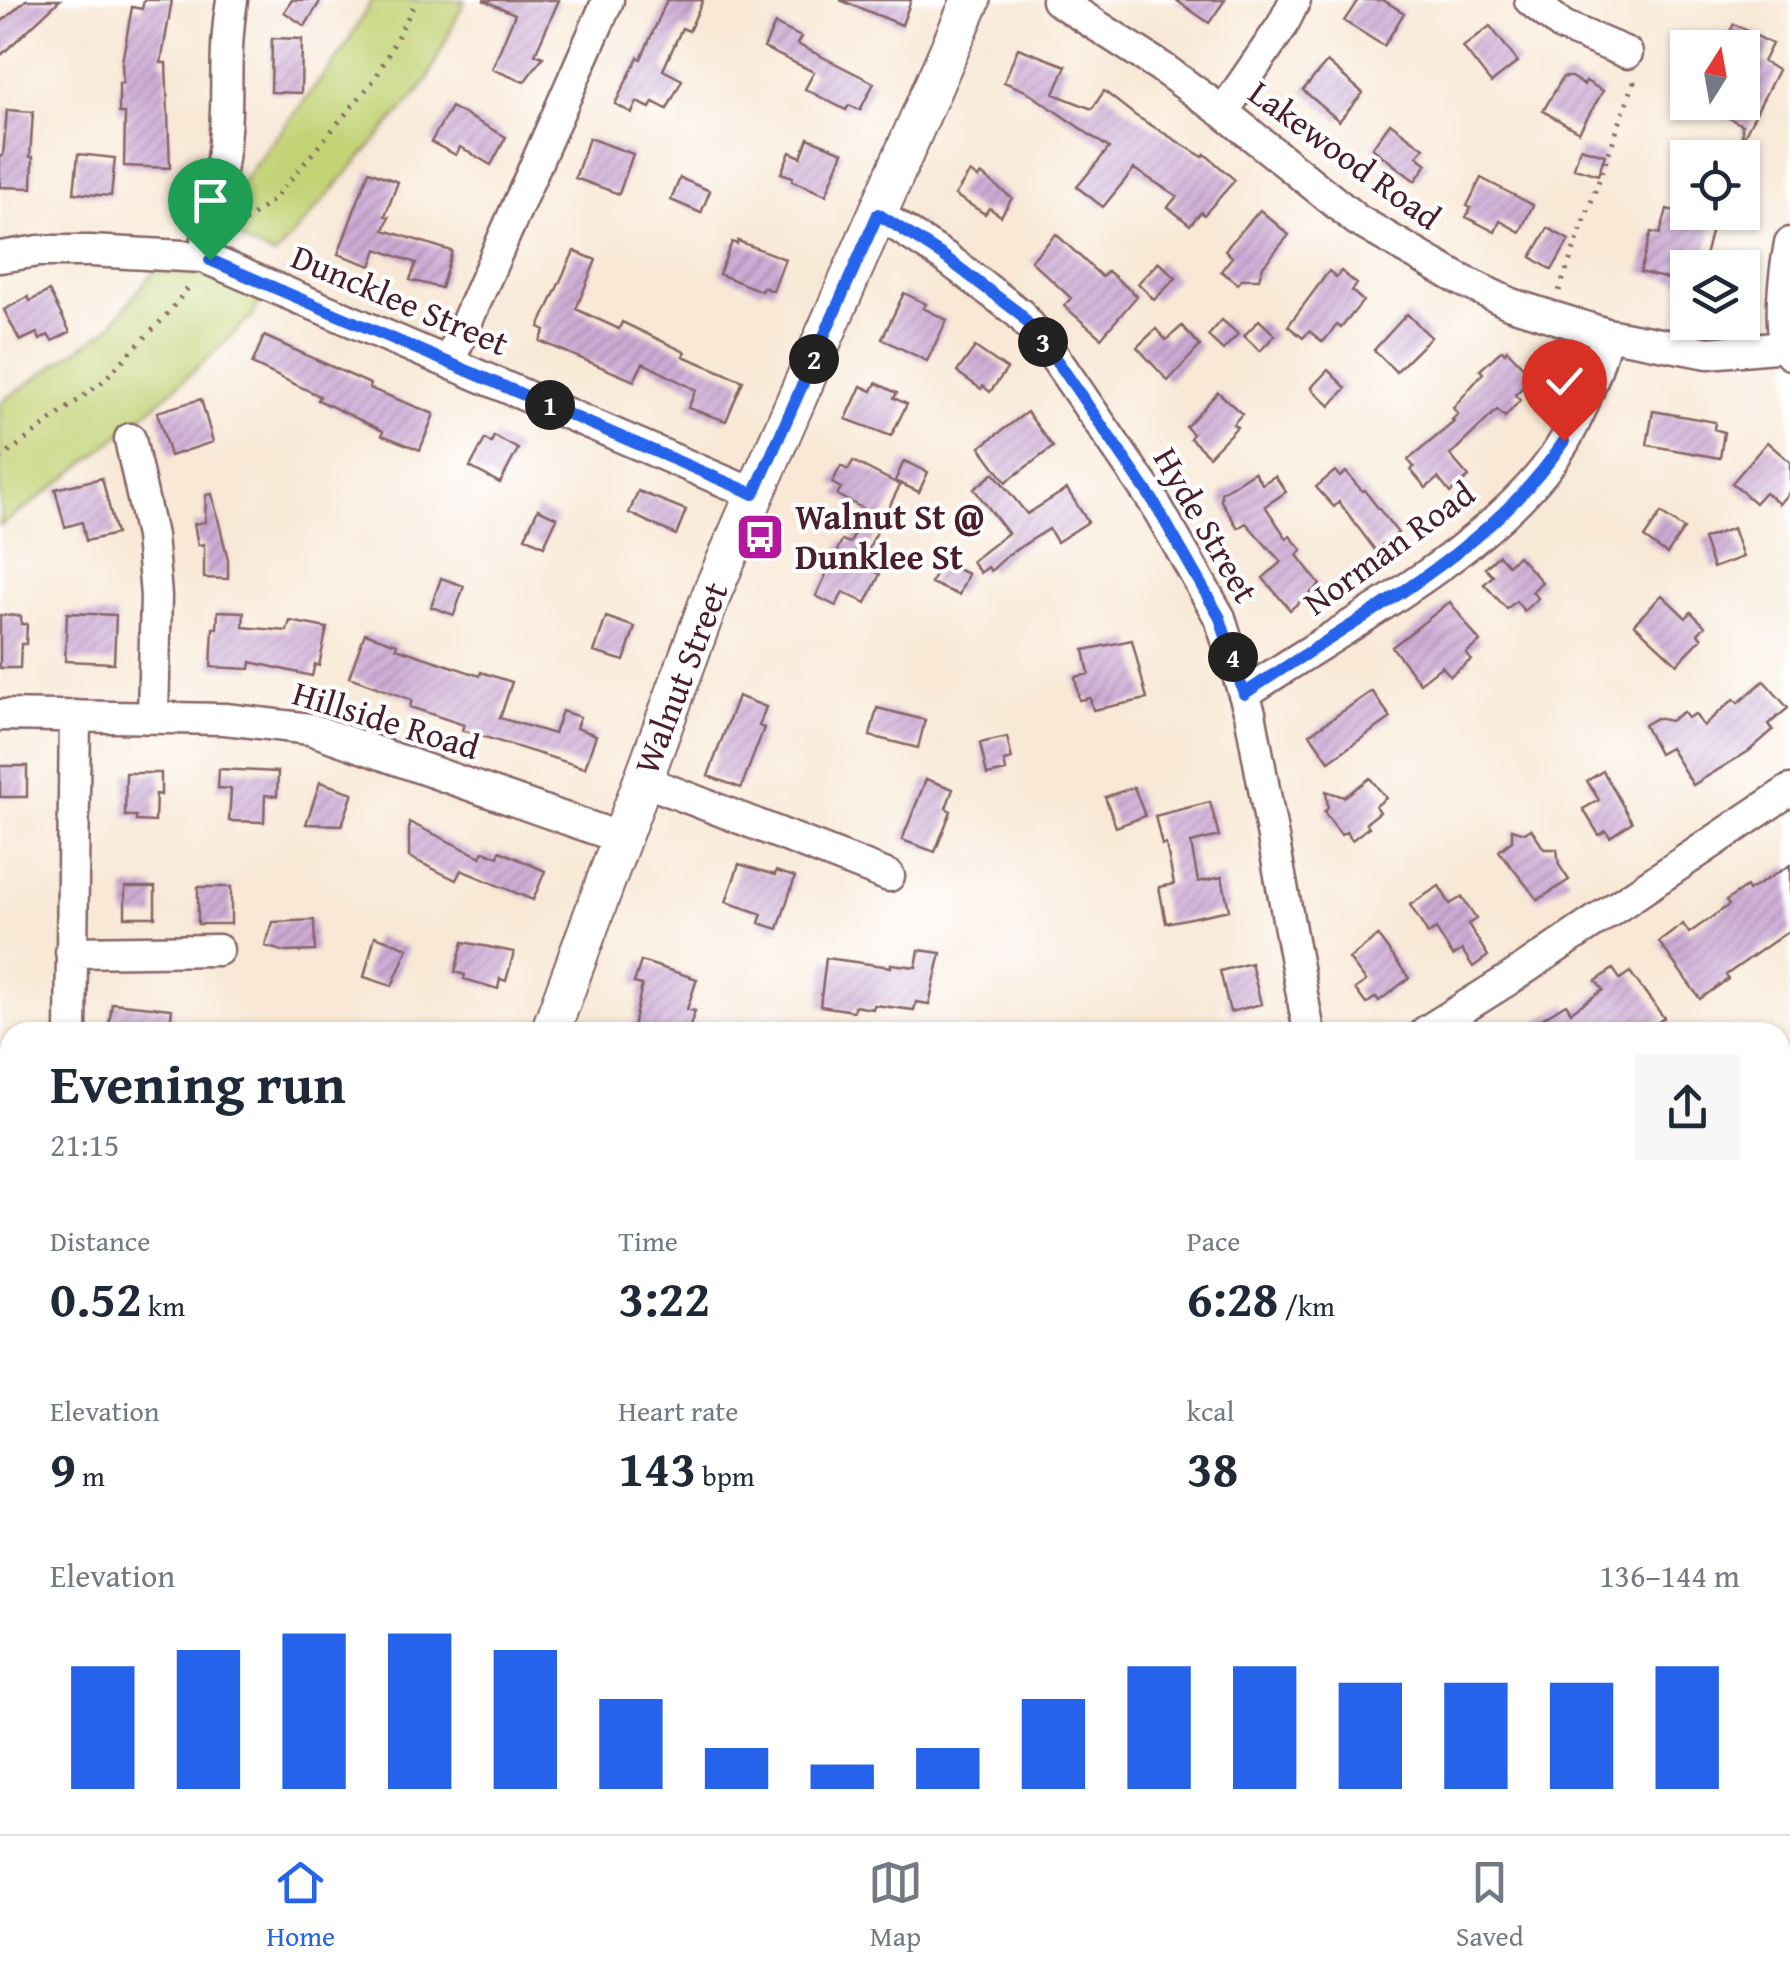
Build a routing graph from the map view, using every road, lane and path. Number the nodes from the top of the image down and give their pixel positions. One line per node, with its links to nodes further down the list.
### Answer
1 (232, 0): 11 (street)
2 (608, 0): 16 (street)
3 (971, 0): 9 (main road, Walnut Street)
4 (1057, 0): 8 (street, Lakewood Road)
5 (1295, 0): 8 (street)
6 (1530, 0): 7 (street)
7 (1627, 54): 13 (path)
8 (1223, 112): 13 (street, Lakewood Road)
9 (878, 214): 18 (main road, Walnut Street); 19 (street, Hyde Street)
10 (1790, 243): 15 (street)
11 (203, 257): 12 (street, Duncklee Street); 16 (street, Duncklee Street)
12 (0, 258)
13 (1550, 317): 14 (street, Lakewood Road)
14 (1607, 334): 15 (street, Lakewood Road); 19 (street, Norman Road)
15 (1788, 350)
16 (450, 362): 18 (street, Duncklee Street)
17 (130, 439): 22 (street)
18 (754, 494): 23 (main road, Walnut Street)
19 (1244, 694): 31 (street, Hyde Street)
20 (0, 715): 21 (street, Hillside Road)
21 (75, 716): 22 (street, Hillside Road); 28 (street)
22 (153, 716): 25 (street, Hillside Road)
23 (642, 780): 25 (main road, Walnut Street); 26 (street)
24 (1790, 790): 32 (street)
25 (621, 838): 30 (main road, Walnut Street)
26 (889, 876)
27 (218, 950): 28 (street)
28 (71, 952): 29 (street)
29 (71, 1022)
30 (554, 1022)
31 (1307, 1022)
32 (1441, 1022)

